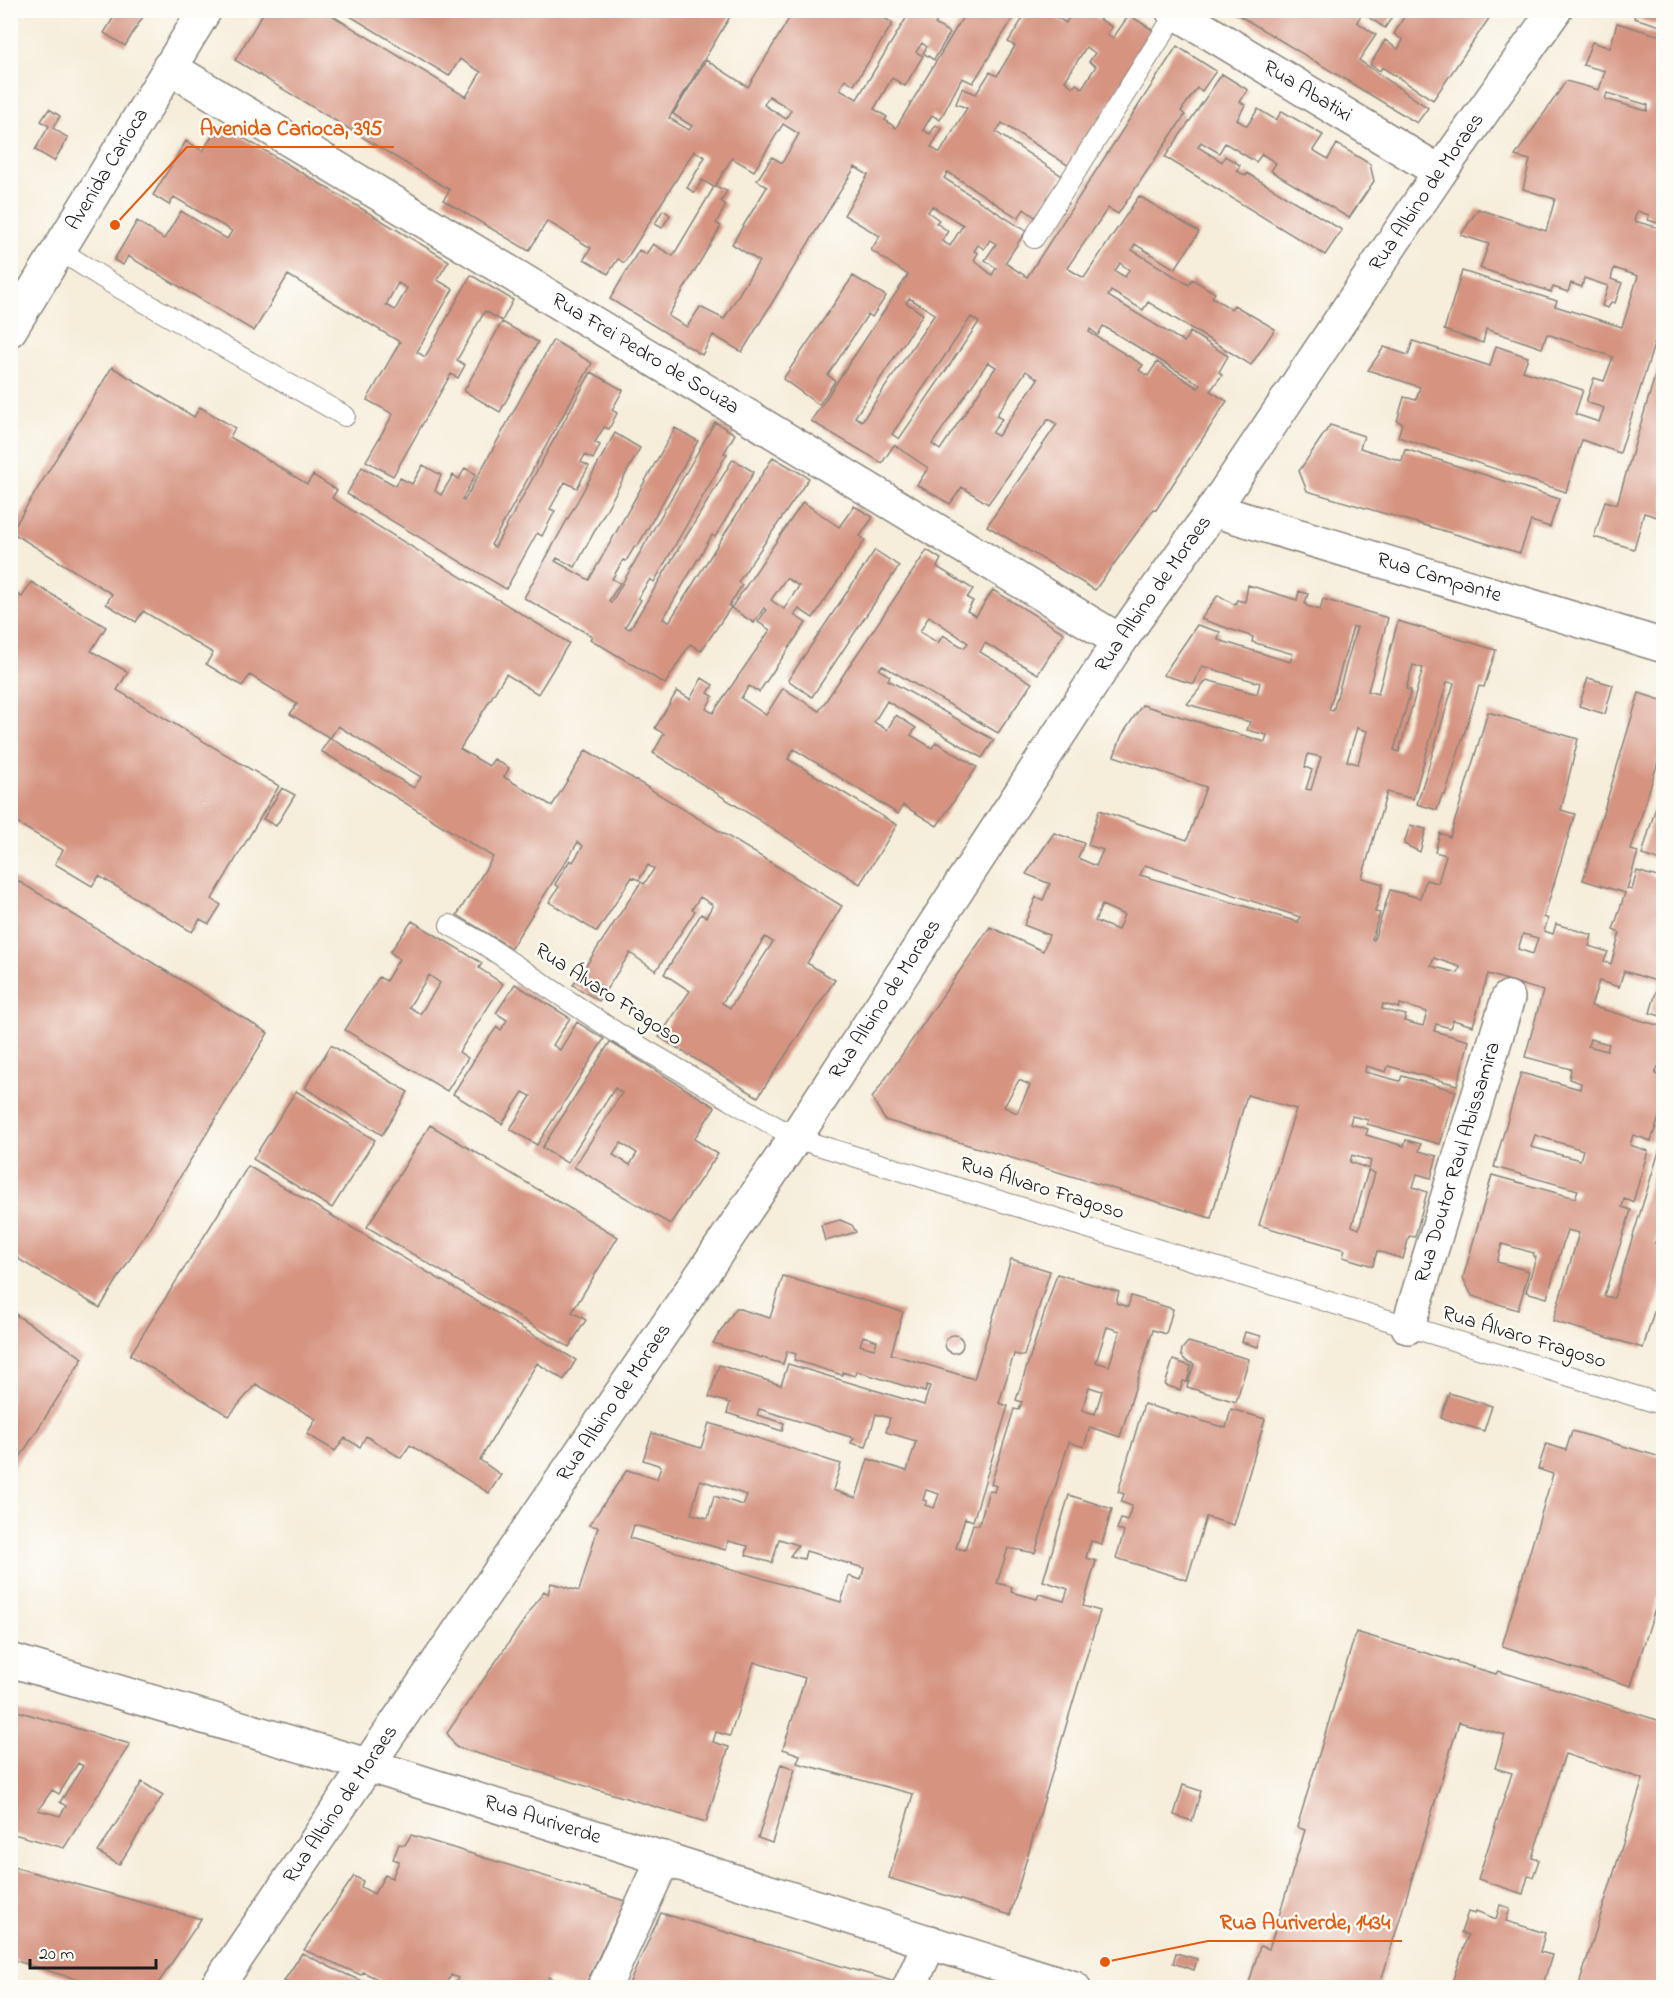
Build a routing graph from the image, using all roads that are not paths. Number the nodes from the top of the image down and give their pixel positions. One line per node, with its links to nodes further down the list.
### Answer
1 (205, 10): 4 (street, Avenida Carioca)
2 (1555, 10): 5 (street, Rua Albino de Moraes)
3 (1174, 12): 5 (street, Rua Abatixi); 6 (lane)
4 (169, 67): 7 (street, Avenida Carioca); 11 (street, Rua Frei Pedro de Souza)
5 (1440, 172): 10 (street, Rua Albino de Moraes)
6 (1035, 238)
7 (59, 250): 8 (street, Avenida Carioca); 9 (lane)
8 (10, 330)
9 (345, 416)
10 (1213, 510): 11 (street, Rua Albino de Moraes); 12 (street, Rua Campante)
11 (1120, 641): 15 (street, Rua Albino de Moraes)
12 (1664, 645)
13 (450, 925): 15 (lane, Rua Álvaro Fragoso)
14 (1508, 998): 16 (street, Rua Doutor Raul Abissamira)
15 (795, 1138): 16 (lane, Rua Álvaro Fragoso); 19 (street, Rua Albino de Moraes)
16 (1408, 1327): 17 (lane, Rua Álvaro Fragoso)
17 (1664, 1405)
18 (10, 1660): 19 (street, Rua Auriverde)
19 (367, 1765): 20 (street, Rua Auriverde); 22 (street, Rua Albino de Moraes)
20 (664, 1858): 21 (street, Rua Auriverde); 23 (street)
21 (930, 1942): 24 (street); 25 (street, Rua Auriverde)
22 (216, 1988)
23 (604, 1988)
24 (909, 1988)
25 (1074, 1988)

